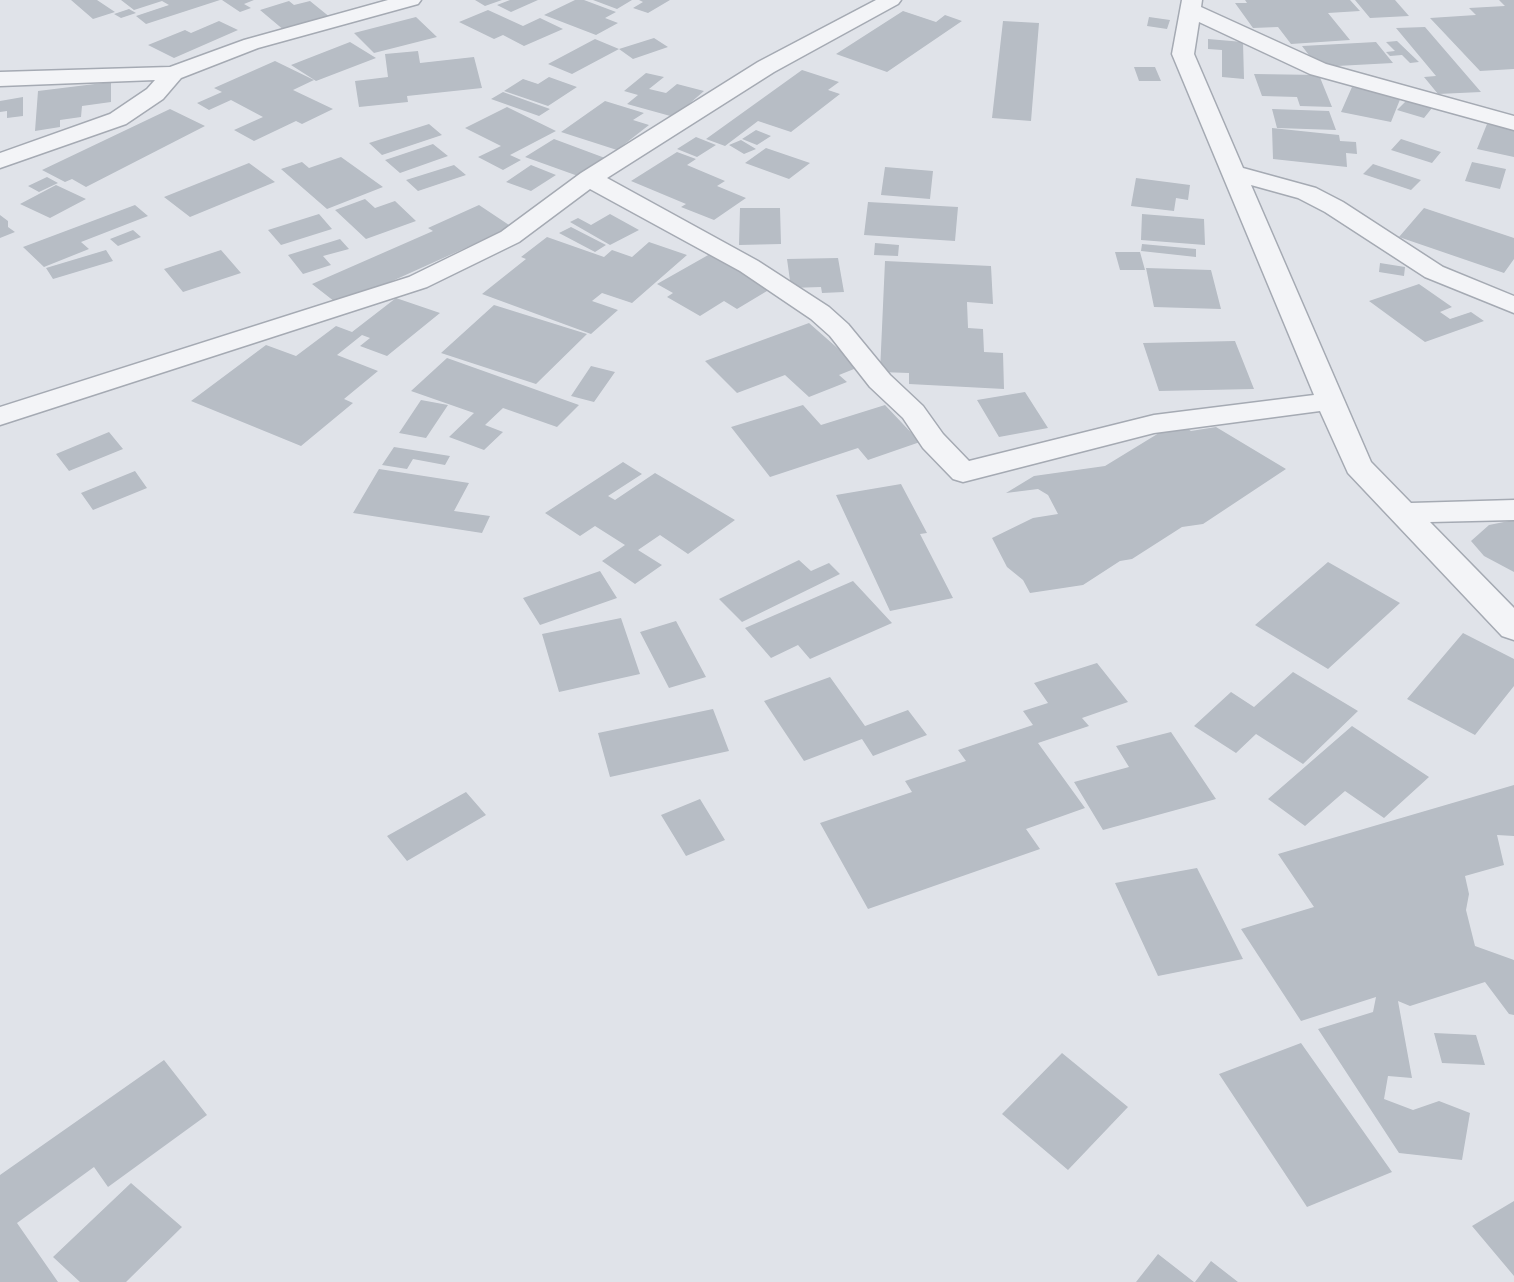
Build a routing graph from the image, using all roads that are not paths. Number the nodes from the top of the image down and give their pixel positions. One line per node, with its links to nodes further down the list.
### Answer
1 (411, 0): 4 (street)
2 (891, 0): 9 (street)
3 (1191, 5): 6 (street); 8 (street)
4 (173, 73): 5 (street); 7 (street)
5 (0, 80)
6 (1514, 123)
7 (0, 160)
8 (1234, 173): 10 (street); 11 (street)
9 (589, 178): 11 (street); 12 (street)
10 (1514, 305)
11 (1331, 401): 14 (street)
12 (0, 416)
13 (1514, 510): 14 (street)
14 (1403, 513): 15 (street)
15 (1514, 628)

